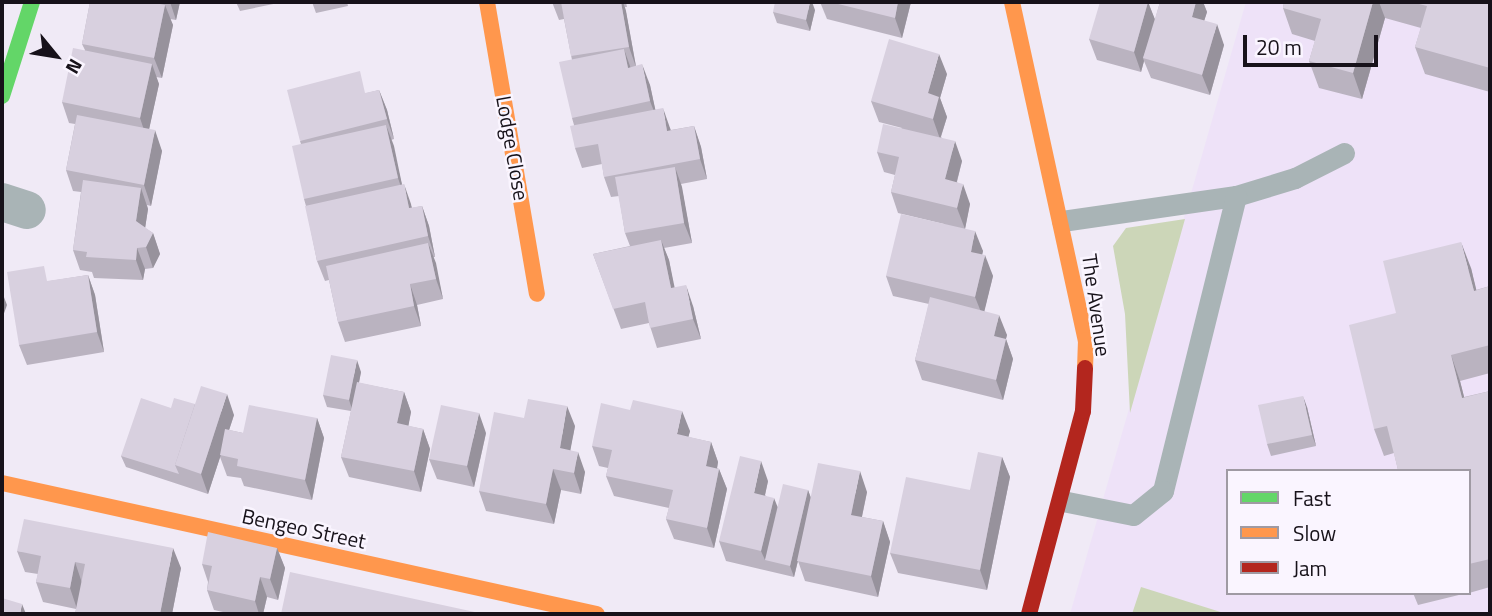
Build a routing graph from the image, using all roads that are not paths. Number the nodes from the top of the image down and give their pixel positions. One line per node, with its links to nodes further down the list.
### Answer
1 (32, 2): 4 (street)
2 (487, 2): 8 (street, Lodge Close)
3 (1012, 2): 7 (street, The Avenue)
4 (2, 96)
5 (1344, 153): 6 (lane)
6 (1237, 196): 7 (lane); 10 (lane)
7 (1062, 221): 10 (street, The Avenue)
8 (537, 294)
9 (2, 483): 11 (street, Bengeo Street)
10 (1062, 501): 13 (street, The Avenue)
11 (550, 609): 12 (street, Bengeo Street)
12 (597, 614)
13 (1029, 614)

